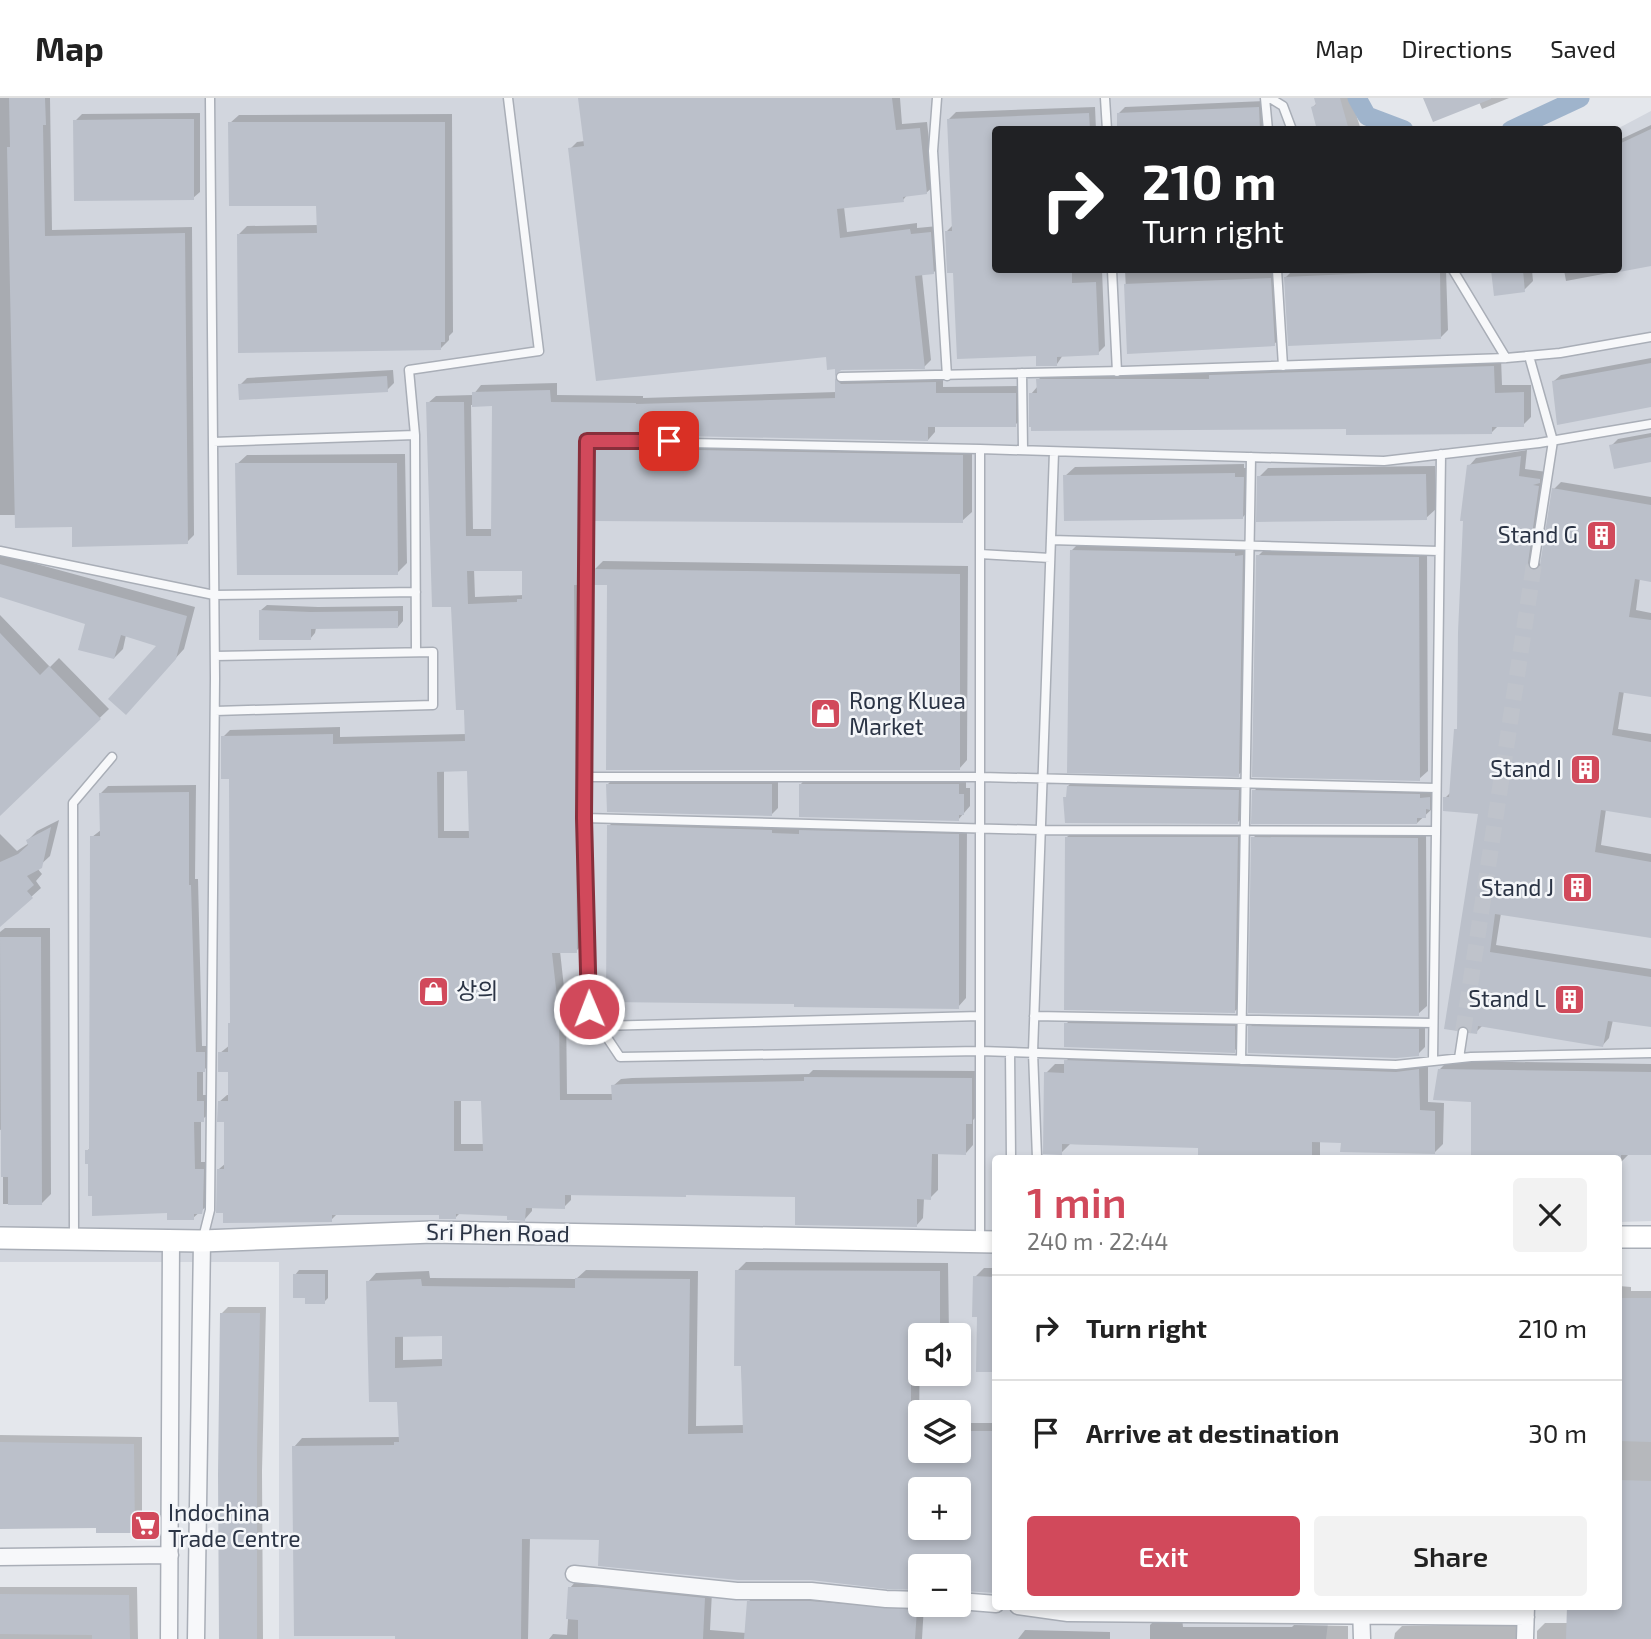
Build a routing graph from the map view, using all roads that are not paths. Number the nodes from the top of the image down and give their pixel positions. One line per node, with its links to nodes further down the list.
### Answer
1 (209, 98): 23 (lane)
2 (508, 98): 21 (lane)
3 (937, 98): 18 (lane)
4 (1105, 98): 6 (lane)
5 (1267, 98): 7 (lane); 8 (lane)
6 (1107, 126)
7 (1268, 126)
8 (1290, 126)
9 (1112, 273): 16 (lane)
10 (1277, 273): 15 (lane)
11 (1455, 273): 14 (lane)
12 (1651, 337): 13 (lane)
13 (1529, 356): 14 (lane); 22 (lane)
14 (1506, 358): 15 (lane)
15 (1283, 366): 16 (lane)
16 (1117, 372): 17 (lane)
17 (1022, 373): 18 (lane); 25 (lane)
18 (947, 376): 19 (lane)
19 (841, 377)
20 (1651, 424): 22 (lane)
21 (415, 435): 23 (lane); 36 (lane)
22 (1553, 441): 27 (lane); 35 (lane)
23 (213, 442): 37 (lane)
24 (980, 449): 25 (lane); 33 (lane); 42 (lane)
25 (1023, 450): 26 (lane)
26 (1054, 452): 28 (lane); 29 (lane)
27 (1441, 454): 28 (lane); 32 (lane)
28 (1251, 457): 30 (lane)
29 (1051, 540): 30 (lane); 34 (lane)
30 (1249, 546): 32 (lane); 45 (lane)
31 (0, 551): 37 (lane)
32 (1439, 551): 46 (lane)
33 (980, 554): 34 (lane); 43 (lane)
34 (1050, 558): 44 (lane)
35 (1534, 564)
36 (416, 592): 37 (lane); 38 (lane)
37 (214, 595): 39 (lane)
38 (416, 652): 39 (lane); 40 (lane)
39 (215, 656): 40 (lane)
40 (215, 711): 72 (lane)
41 (112, 757): 70 (lane)
42 (585, 777): 43 (lane); 47 (lane)
43 (981, 777): 44 (lane); 48 (lane)
44 (1041, 778): 45 (lane); 49 (lane)
45 (1246, 782): 46 (lane); 51 (lane)
46 (1436, 788): 50 (lane)
47 (584, 818): 48 (lane); 56 (lane)
48 (980, 827): 49 (lane); 52 (lane)
49 (1040, 830): 51 (lane); 53 (lane)
50 (1435, 831): 51 (lane); 55 (lane)
51 (1245, 832): 54 (lane)
52 (980, 1016): 56 (lane); 58 (lane)
53 (1034, 1016): 54 (lane); 60 (lane)
54 (1242, 1019): 55 (lane); 63 (lane)
55 (1433, 1023): 64 (lane)
56 (599, 1026): 58 (lane)
57 (1463, 1032): 62 (lane)
58 (980, 1051): 59 (lane); 73 (lane)
59 (1010, 1052): 60 (lane); 65 (lane)
60 (1032, 1052): 63 (lane); 66 (lane)
61 (1651, 1054): 62 (lane)
62 (1459, 1058): 64 (lane)
63 (1241, 1060): 64 (lane)
64 (1433, 1060)
65 (1011, 1155)
66 (1037, 1155)
67 (1622, 1237): 68 (main road)
68 (1651, 1237)
69 (0, 1238): 70 (main road, Sri Phen Road)
70 (74, 1238): 71 (main road, Sri Phen Road)
71 (172, 1240): 72 (main road, Sri Phen Road); 74 (street)
72 (202, 1241): 73 (main road, Sri Phen Road); 84 (street)
73 (988, 1242)
74 (170, 1555): 75 (street); 83 (street)
75 (0, 1557)
76 (574, 1574): 77 (street)
77 (908, 1600)
78 (971, 1602): 79 (street)
79 (992, 1604)
80 (1051, 1610): 81 (street)
81 (1361, 1611): 82 (street); 85 (street)
82 (1526, 1612): 86 (street)
83 (169, 1639)
84 (196, 1639)
85 (1362, 1639)
86 (1525, 1639)

